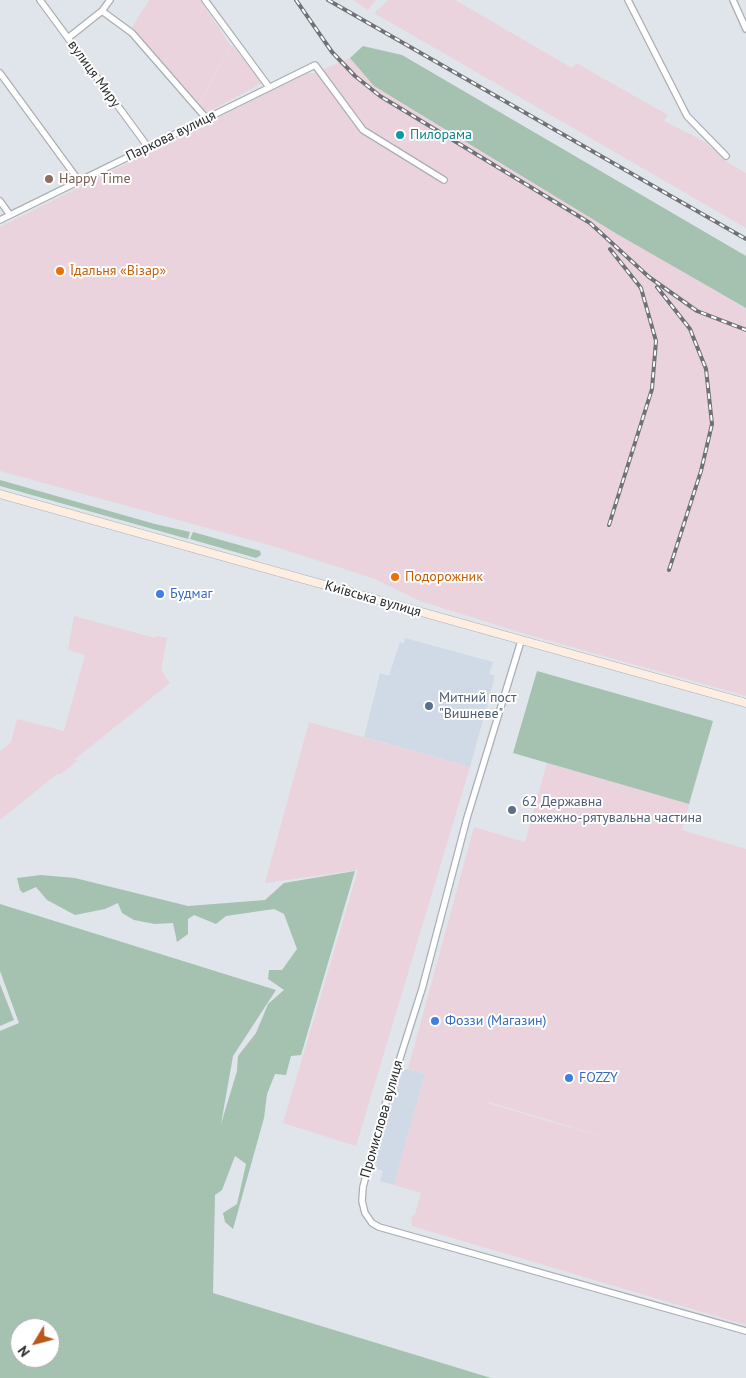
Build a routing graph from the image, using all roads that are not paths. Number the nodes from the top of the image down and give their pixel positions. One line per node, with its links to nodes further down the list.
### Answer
1 (40, 0): 8 (street, вулиця Миру)
2 (110, 0): 6 (street)
3 (205, 0): 10 (street)
4 (628, 0): 13 (street)
5 (733, 0): 7 (street)
6 (102, 11): 8 (street); 11 (street)
7 (746, 29)
8 (68, 38): 12 (street, вулиця Миру)
9 (0, 73): 15 (street)
10 (269, 87): 11 (street, Паркова вулиця); 14 (street, Паркова вулиця)
11 (206, 118): 12 (street, Паркова вулиця)
12 (148, 147): 15 (street, Паркова вулиця)
13 (726, 156)
14 (444, 180)
15 (79, 181): 17 (street, Паркова вулиця)
16 (0, 201): 17 (street)
17 (10, 215): 18 (street, Паркова вулиця)
18 (0, 220)
19 (0, 494): 20 (main road, Київська вулиця)
20 (522, 641): 21 (main road, Київська вулиця); 22 (street, Промислова вулиця)
21 (746, 703)
22 (746, 1331)

